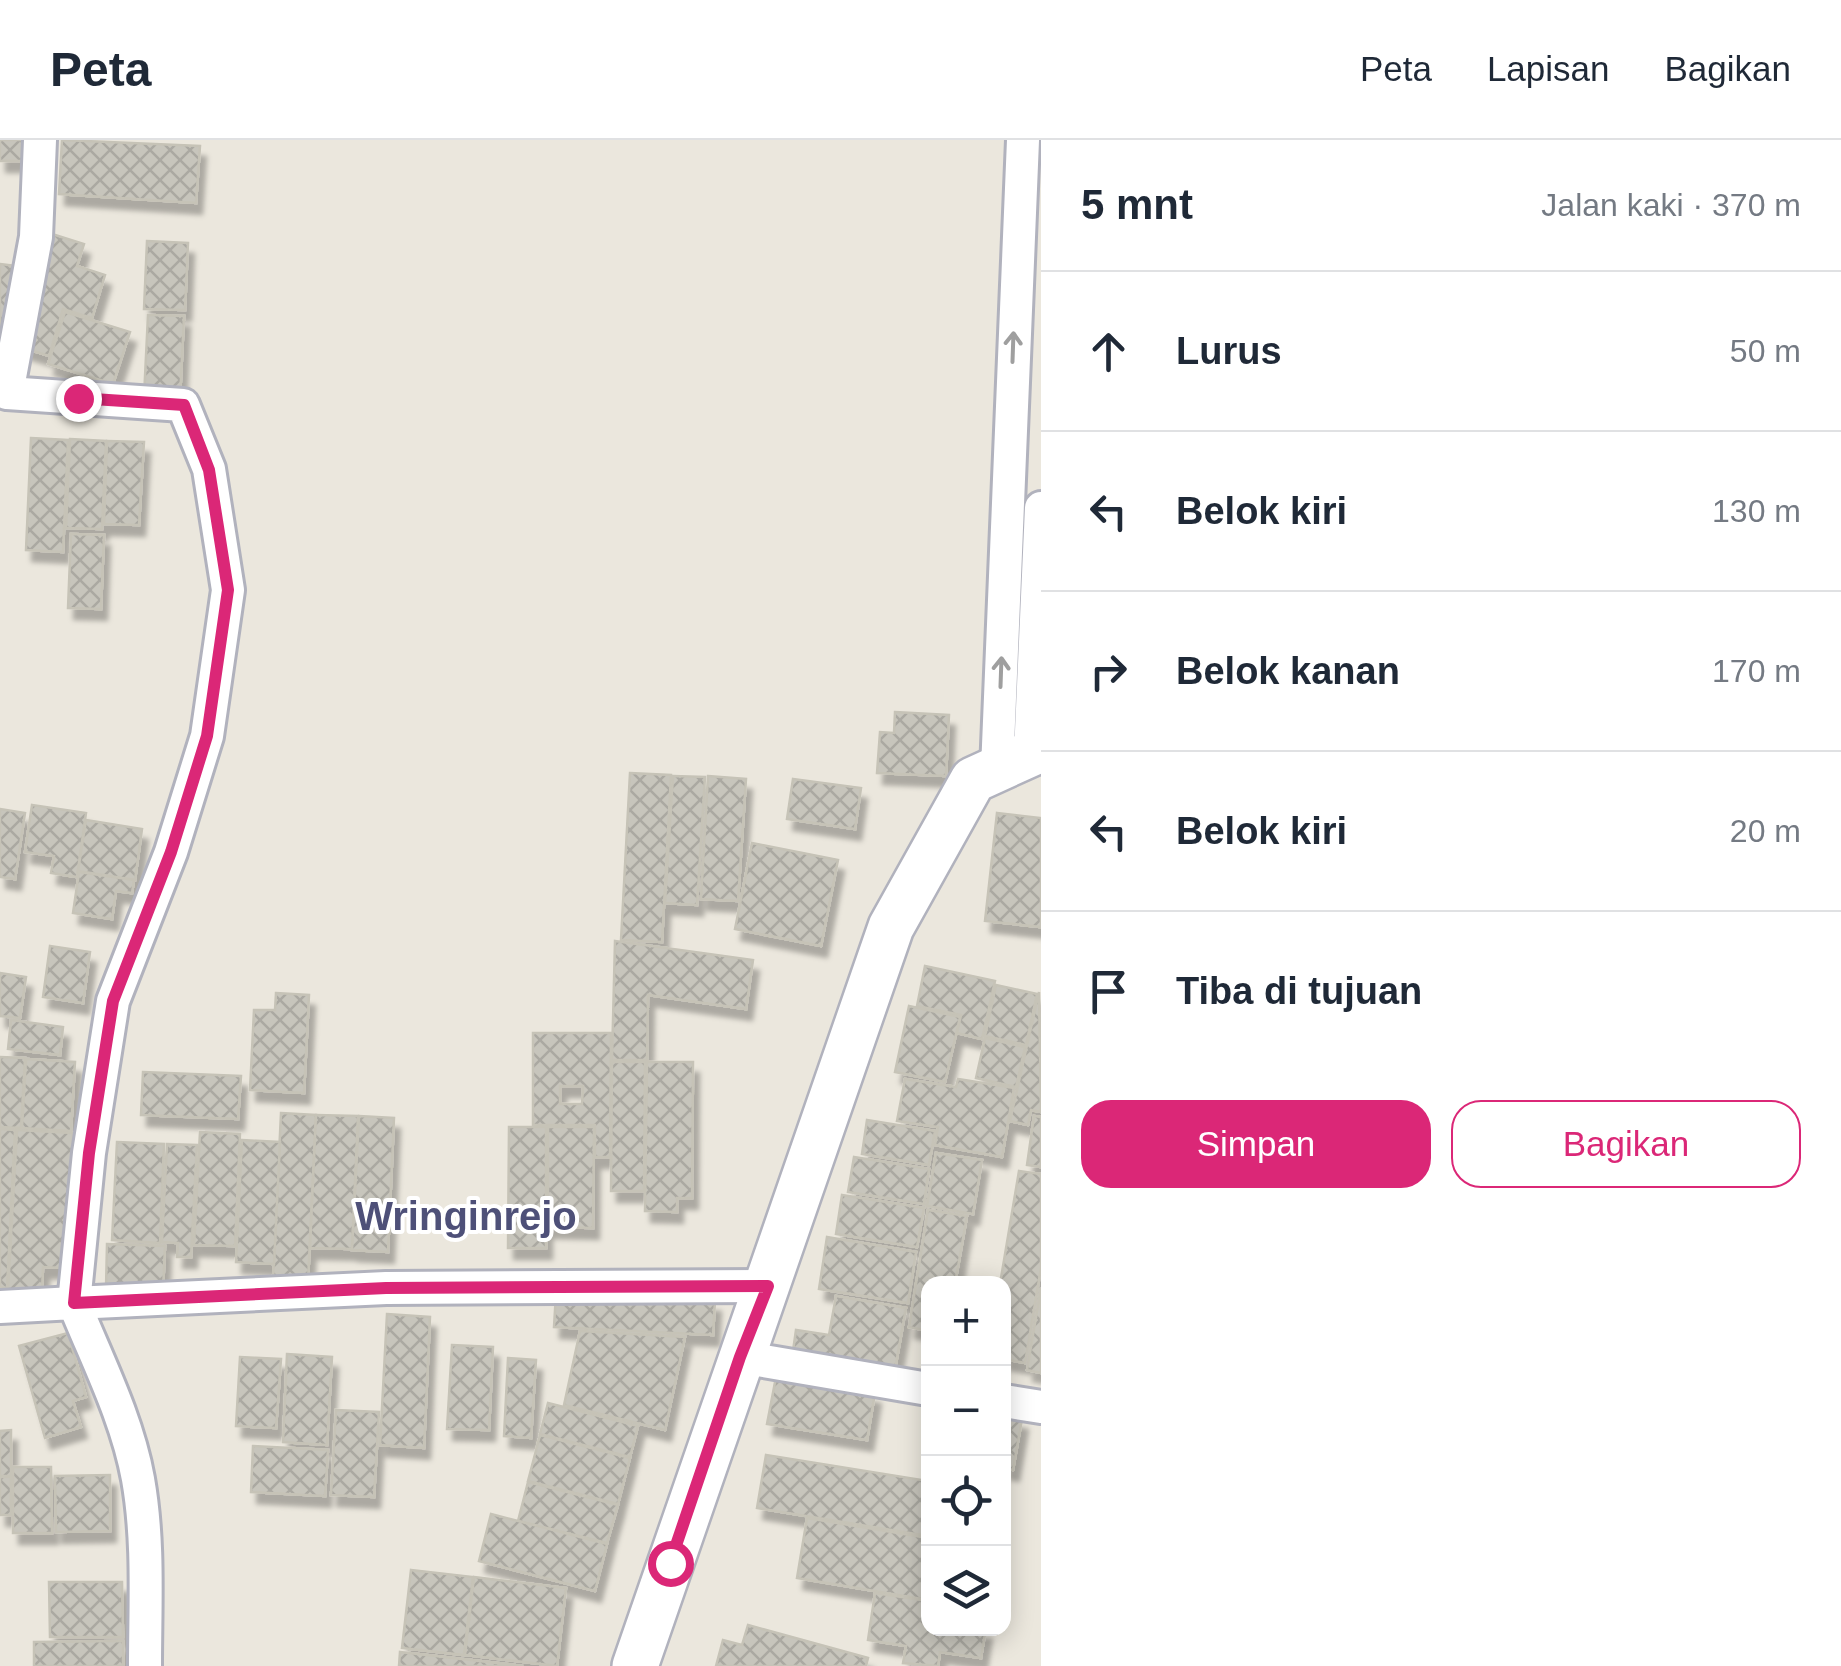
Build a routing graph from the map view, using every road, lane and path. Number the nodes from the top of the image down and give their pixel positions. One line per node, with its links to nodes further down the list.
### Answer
1 (40, 140): 3 (street)
2 (1023, 140): 5 (street, one-way to 2)
3 (4, 393): 7 (street)
4 (1041, 508): 5 (street)
5 (1022, 758): 6 (main road)
6 (768, 1286): 7 (street); 9 (main road)
7 (74, 1303): 8 (street); 13 (street)
8 (0, 1307)
9 (740, 1357): 10 (street); 14 (main road)
10 (921, 1387)
11 (1011, 1402): 12 (street)
12 (1041, 1407)
13 (145, 1666)
14 (636, 1666)

